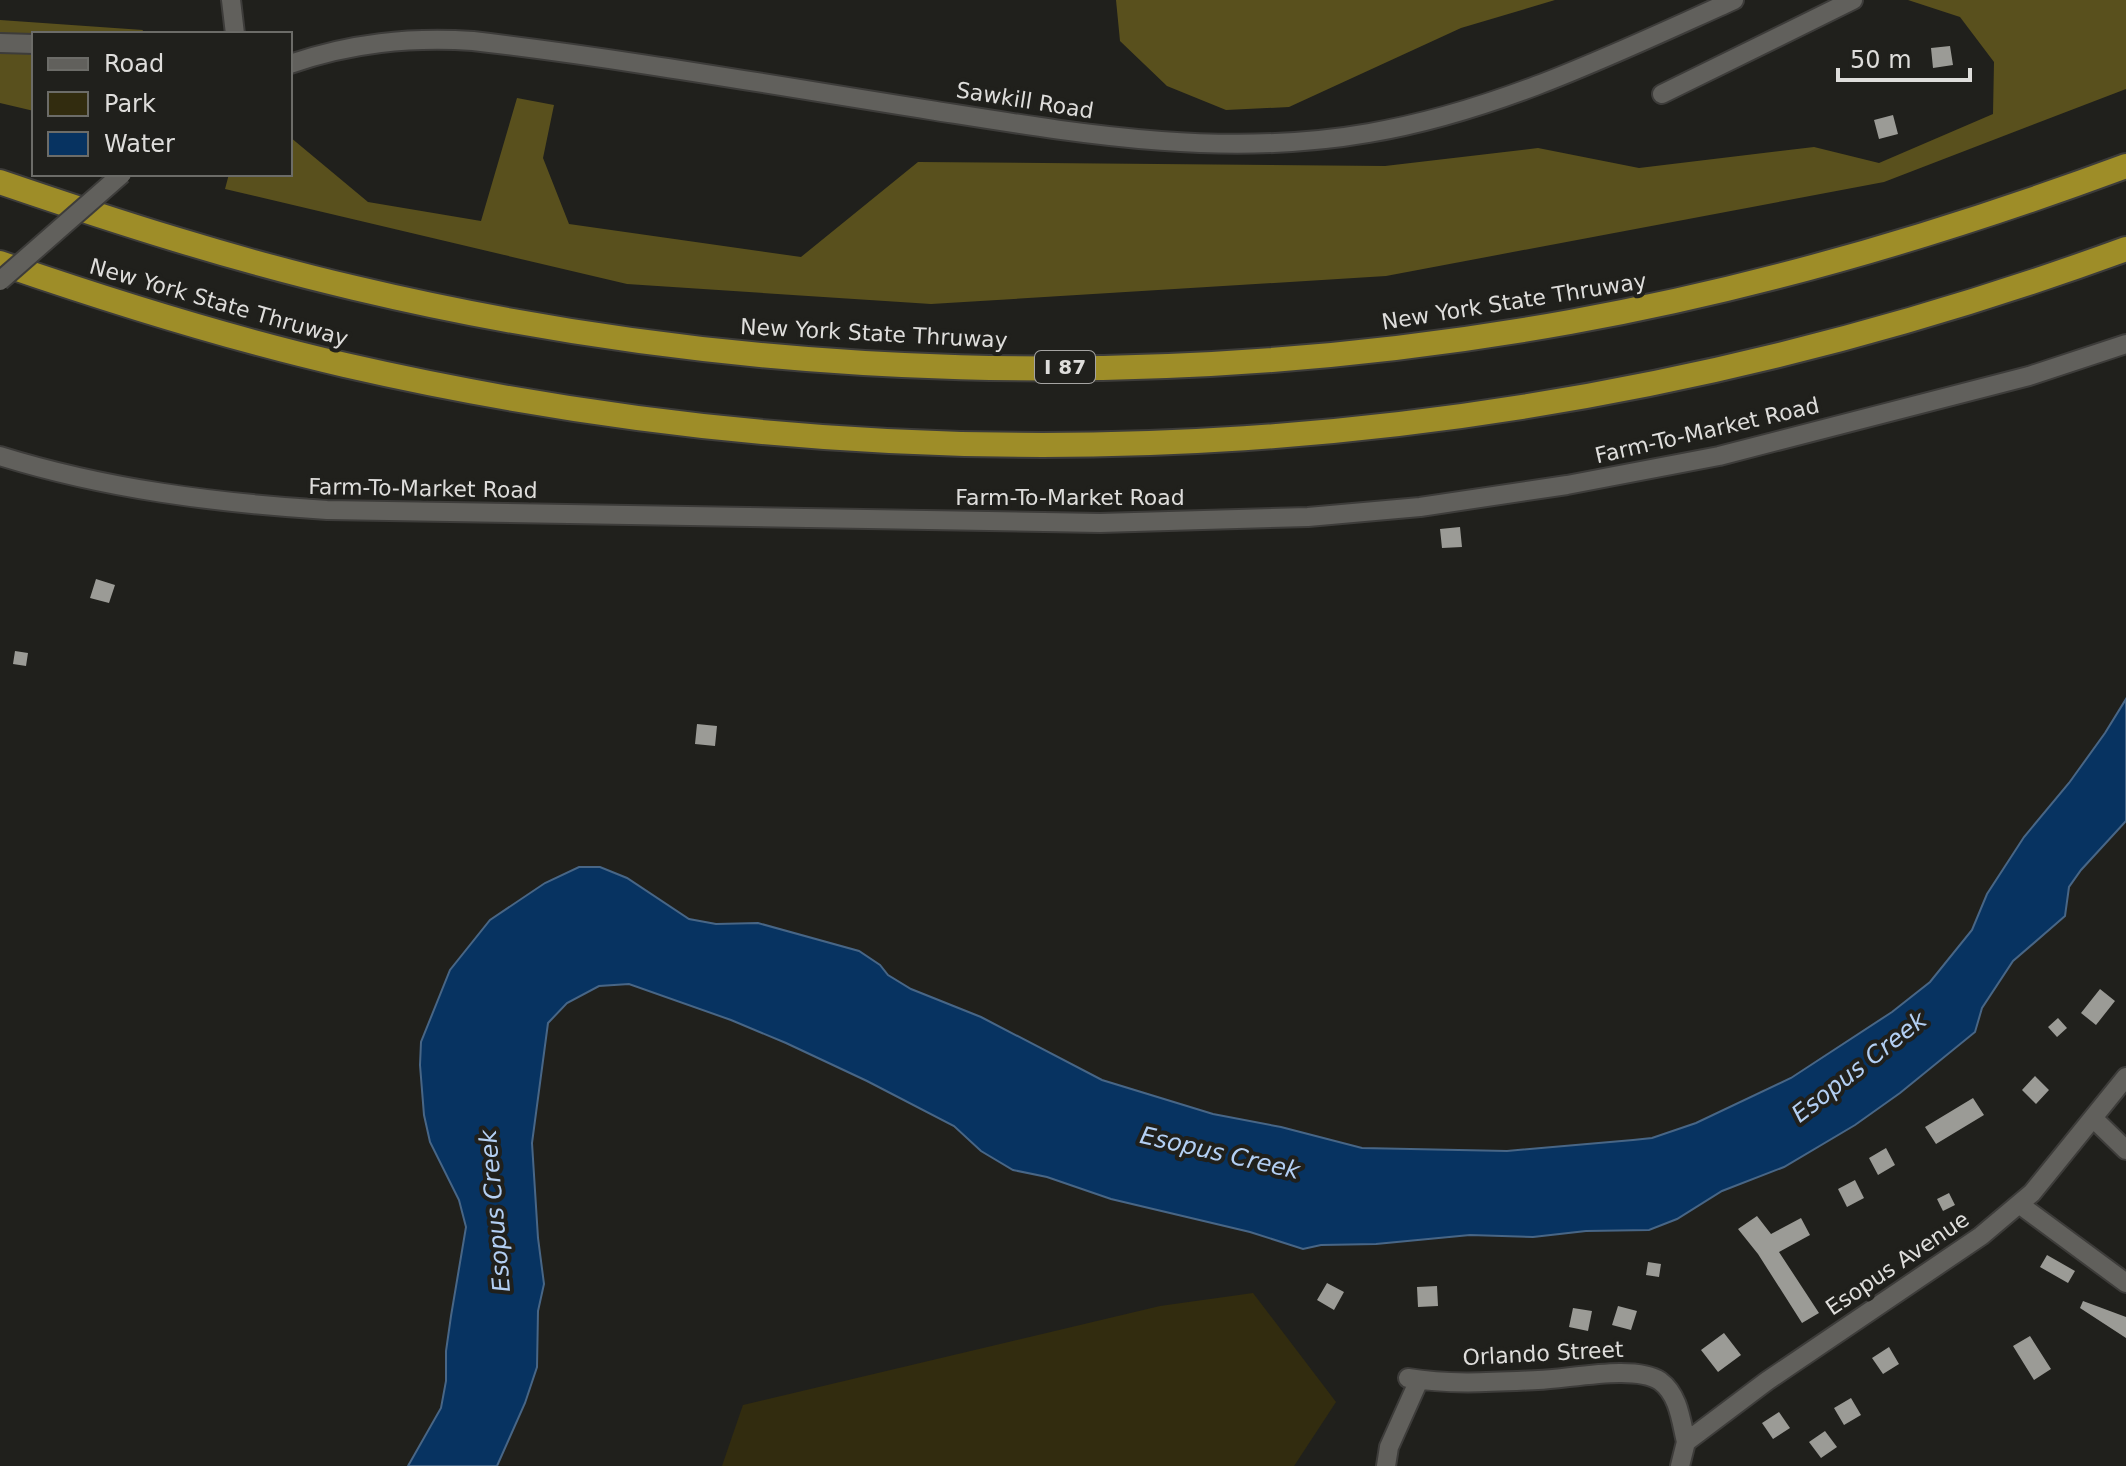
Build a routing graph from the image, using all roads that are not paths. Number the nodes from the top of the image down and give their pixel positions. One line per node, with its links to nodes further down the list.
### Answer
1 (231, 0): 4 (street)
2 (1734, 0): 7 (street, Sawkill Road)
3 (1853, 0): 8 (street)
4 (235, 32)
5 (0, 43): 6 (street)
6 (32, 44)
7 (292, 63)
8 (1662, 94)
9 (2126, 166): 11 (highway, New York State Thruway / I 87)
10 (120, 176): 14 (street, bridge)
11 (0, 182)
12 (2126, 249): 13 (highway, New York State Thruway)
13 (0, 263)
14 (0, 281)
15 (2126, 344): 16 (street, Farm-To-Market Road)
16 (0, 456)
17 (2126, 1077): 18 (street, Esopus Avenue)
18 (2093, 1118): 19 (street); 20 (street, Esopus Avenue)
19 (2126, 1150)
20 (2019, 1204): 21 (street); 22 (street, Esopus Avenue)
21 (2126, 1283)
22 (1686, 1442): 23 (street, Orlando Street); 24 (street)
23 (1386, 1466)
24 (1680, 1466)

